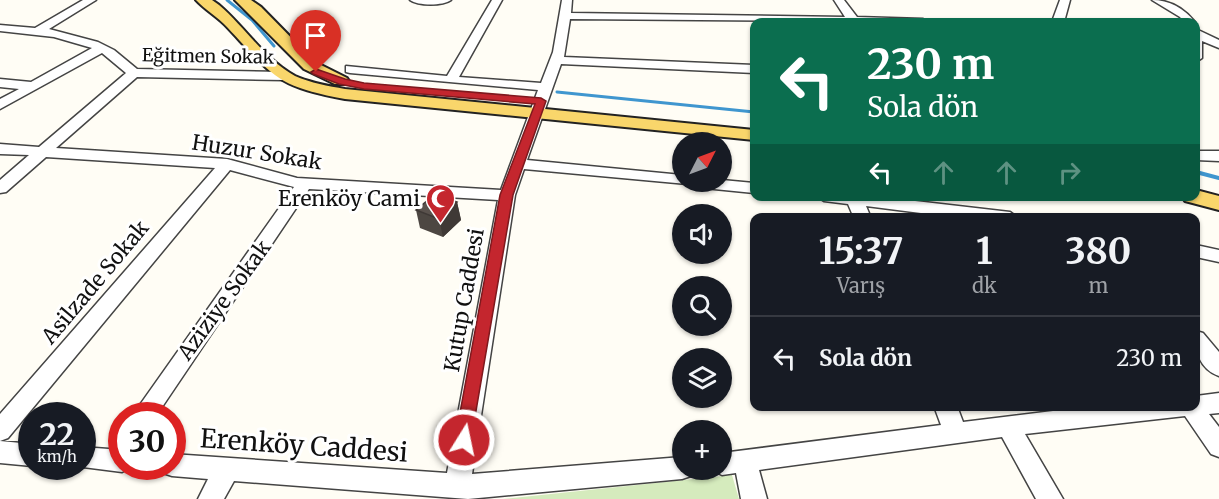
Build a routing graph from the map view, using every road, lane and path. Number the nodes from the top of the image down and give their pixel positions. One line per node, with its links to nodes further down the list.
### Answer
1 (91, 0): 17 (street)
2 (203, 0): 25 (main road)
3 (245, 0): 29 (main road)
4 (415, 0): 5 (street)
5 (446, 0)
6 (497, 0): 26 (street)
7 (567, 0): 11 (street, Kutup Caddesi)
8 (839, 0): 13 (street)
9 (1065, 0): 14 (street)
10 (1157, 0): 15 (street)
11 (565, 16): 12 (street); 21 (street, Kutup Caddesi)
12 (773, 18)
13 (851, 18)
14 (1059, 18)
15 (1186, 18)
16 (0, 28): 17 (street, Eğitmen Sokak)
17 (34, 32): 20 (street, Eğitmen Sokak)
18 (1200, 35): 19 (street)
19 (1219, 44)
20 (101, 48): 24 (street, Eğitmen Sokak); 28 (street)
21 (556, 60): 23 (street); 29 (street, Kutup Caddesi)
22 (350, 69): 26 (street)
23 (750, 69)
24 (134, 73): 25 (street, Eğitmen Sokak); 34 (street)
25 (284, 76): 29 (main road)
26 (451, 80): 29 (street)
27 (0, 83): 28 (street)
28 (33, 86): 30 (street)
29 (541, 100): 31 (main road); 32 (main road); 38 (street, Kutup Caddesi)
30 (0, 105)
31 (750, 122)
32 (750, 134)
33 (0, 149): 34 (street, Huzur Sokak)
34 (39, 152): 37 (street, Huzur Sokak); 42 (street)
35 (1200, 155): 36 (street)
36 (1219, 156)
37 (227, 164): 40 (street, Huzur Sokak); 62 (street, Asilzade Sokak)
38 (518, 164): 39 (street); 46 (street, Kutup Caddesi)
39 (672, 179)
40 (304, 184): 46 (street, Huzur Sokak); 55 (street, Aziziye Sokak)
41 (732, 186): 43 (street)
42 (0, 188)
43 (750, 188)
44 (1200, 188): 45 (main road)
45 (1219, 193)
46 (507, 195): 71 (street, Kutup Caddesi)
47 (1200, 198): 49 (main road)
48 (864, 201): 50 (street)
49 (1219, 203)
50 (967, 213)
51 (1200, 252): 52 (street)
52 (1219, 256)
53 (1200, 344): 54 (street)
54 (1219, 367)
55 (152, 402)
56 (1219, 403): 57 (street)
57 (1200, 407)
58 (947, 411): 63 (street)
59 (1163, 411): 61 (street)
60 (1194, 411): 64 (street)
61 (1008, 427): 63 (street); 74 (street)
62 (0, 431)
63 (956, 434): 67 (street)
64 (1219, 446)
65 (0, 452): 66 (street)
66 (18, 453)
67 (733, 463): 73 (street)
68 (186, 466): 69 (street, Erenköy Caddesi)
69 (226, 468): 71 (street, Erenköy Caddesi); 72 (street)
70 (672, 469): 71 (street, Erenköy Caddesi)
71 (456, 492)
72 (211, 499)
73 (754, 499)
74 (1050, 499)

